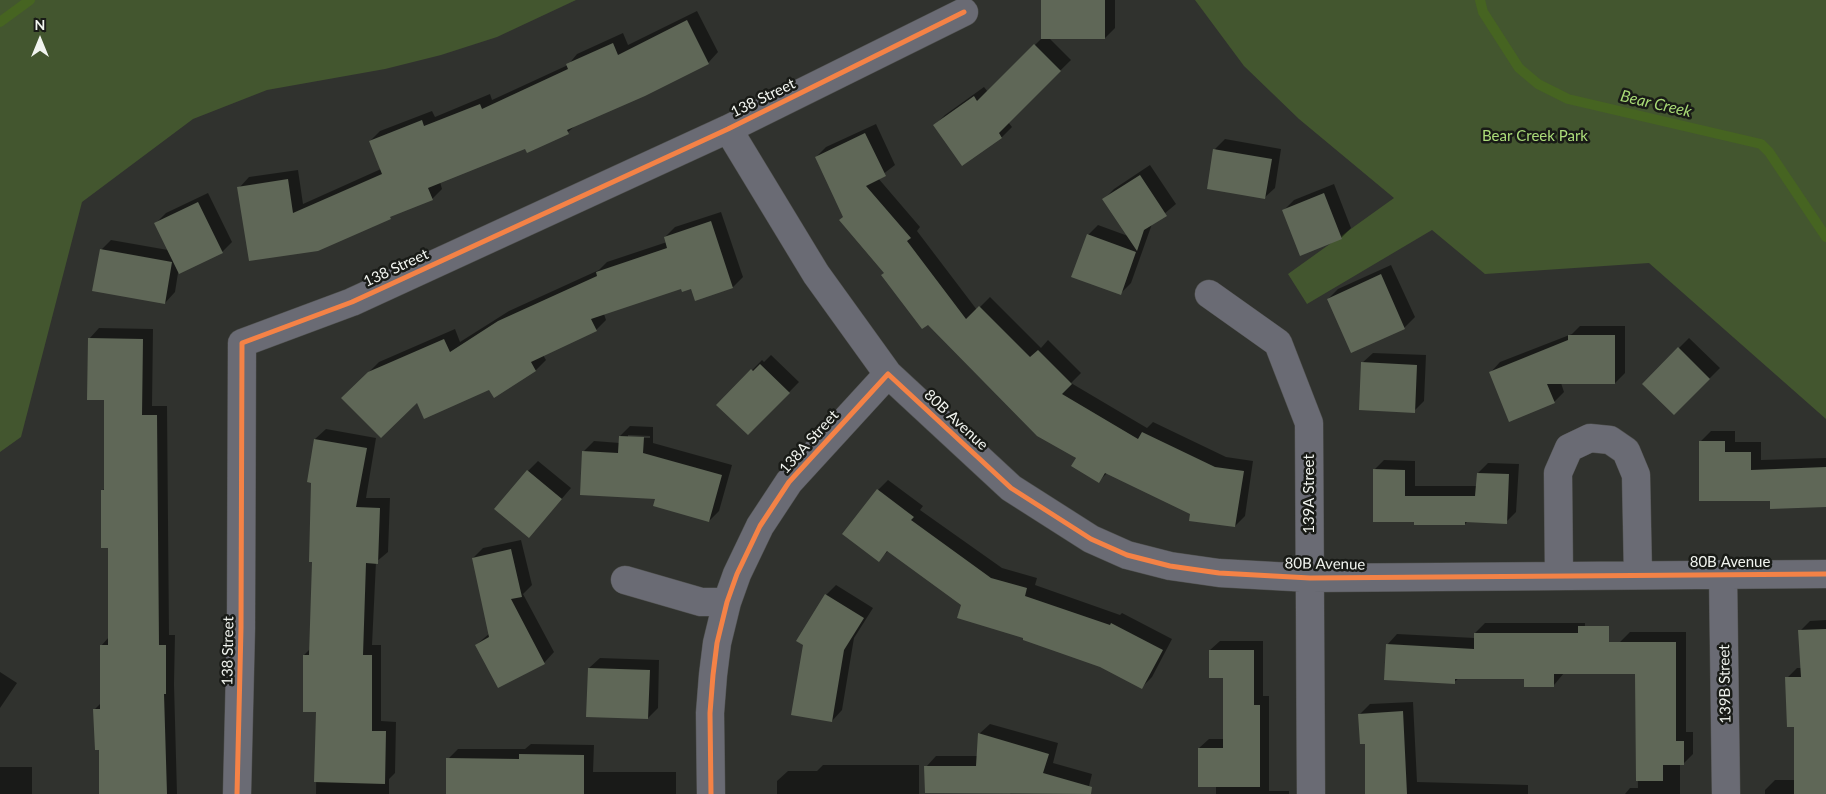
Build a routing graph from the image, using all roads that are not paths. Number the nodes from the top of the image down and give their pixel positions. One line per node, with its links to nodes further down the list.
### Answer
1 (964, 12): 2 (street, 138 Street)
2 (728, 129): 4 (street, 80B Avenue); 12 (street, 138 Street)
3 (1209, 294): 9 (street, 139A Street)
4 (888, 374): 9 (street, 80B Avenue); 11 (street, 138A Street)
5 (1723, 574): 6 (street, 80B Avenue); 7 (street, 80B Avenue); 15 (street, 139B Street)
6 (1826, 574)
7 (1638, 575): 8 (street, 80B Avenue); 8 (street)
8 (1559, 576): 9 (street, 80B Avenue)
9 (1310, 578): 14 (street, 139A Street)
10 (625, 580): 11 (street)
11 (727, 602): 13 (street, 138A Street)
12 (237, 794)
13 (711, 794)
14 (1311, 794)
15 (1726, 794)

